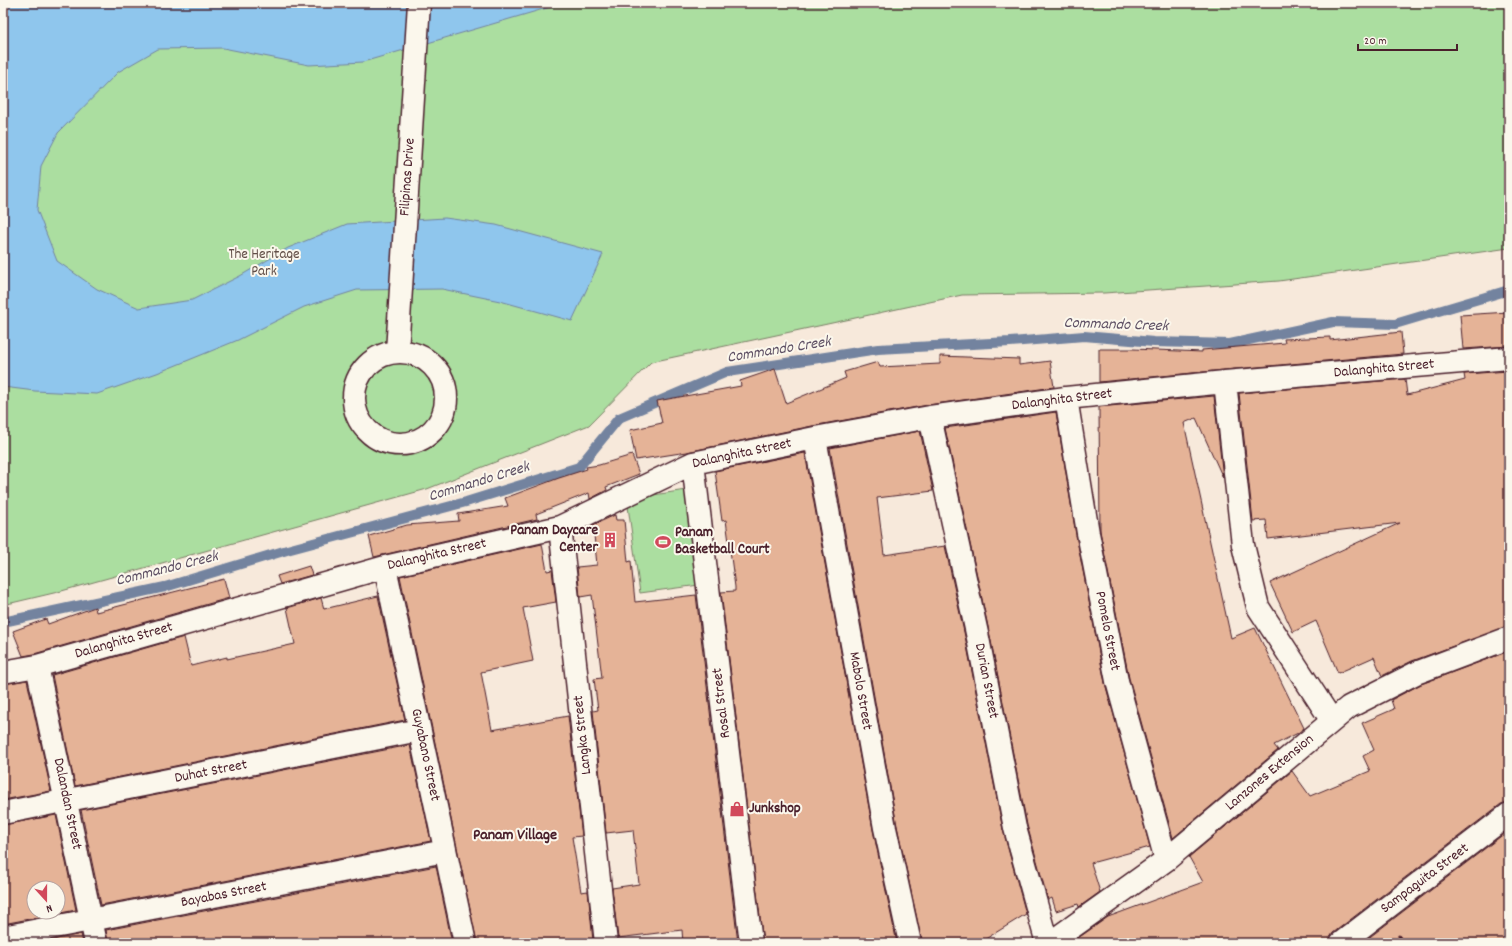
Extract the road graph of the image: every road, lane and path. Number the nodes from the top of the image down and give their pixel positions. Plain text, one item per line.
1 (419, 3) edge
2 (397, 344) junction
3 (1509, 358) edge
4 (1225, 382) junction
5 (1066, 398) junction
6 (930, 418) junction
7 (815, 438) junction
8 (693, 463) junction
9 (560, 526) junction
10 (385, 567) junction
11 (1509, 638) edge
12 (37, 666) junction
13 (3, 672) edge
14 (1332, 721) junction
15 (420, 730) junction
16 (66, 801) junction
17 (3, 813) edge
18 (1509, 814) edge
19 (445, 851) junction
20 (1166, 860) junction
21 (92, 921) junction
22 (3, 937) edge
23 (96, 943) edge
24 (465, 943) edge
25 (606, 943) edge
26 (751, 943) edge
27 (910, 943) edge
28 (1047, 943) edge
29 (1050, 943) edge
30 (1341, 943) edge

1 - 2 street, Filipinas Drive
2 - 2 street
3 - 4 street, Dalanghita Street
4 - 5 street, Dalanghita Street
4 - 14 street
5 - 6 street, Dalanghita Street
5 - 20 street, Pomelo Street
6 - 7 street, Dalanghita Street
6 - 28 street, Durian Street
7 - 8 street, Dalanghita Street
7 - 27 street, Mabolo Street
8 - 9 street, Dalanghita Street
8 - 26 street, Rosal Street
9 - 10 street, Dalanghita Street
9 - 25 street, Langka Street
10 - 12 street, Dalanghita Street
10 - 15 street, Guyabano Street
11 - 14 street, Lanzones Extension
12 - 13 street, Dalanghita Street
12 - 16 street, Dalandan Street
14 - 20 street, Lanzones Extension
15 - 16 street, Duhat Street
15 - 19 street, Guyabano Street
16 - 17 street, Duhat Street
16 - 21 street, Dalandan Street
18 - 30 street, Sampaguita Street
19 - 21 street, Bayabas Street
19 - 24 street, Guyabano Street
20 - 29 street, Lanzones Extension
21 - 22 street, Bayabas Street
21 - 23 street, Dalandan Street

